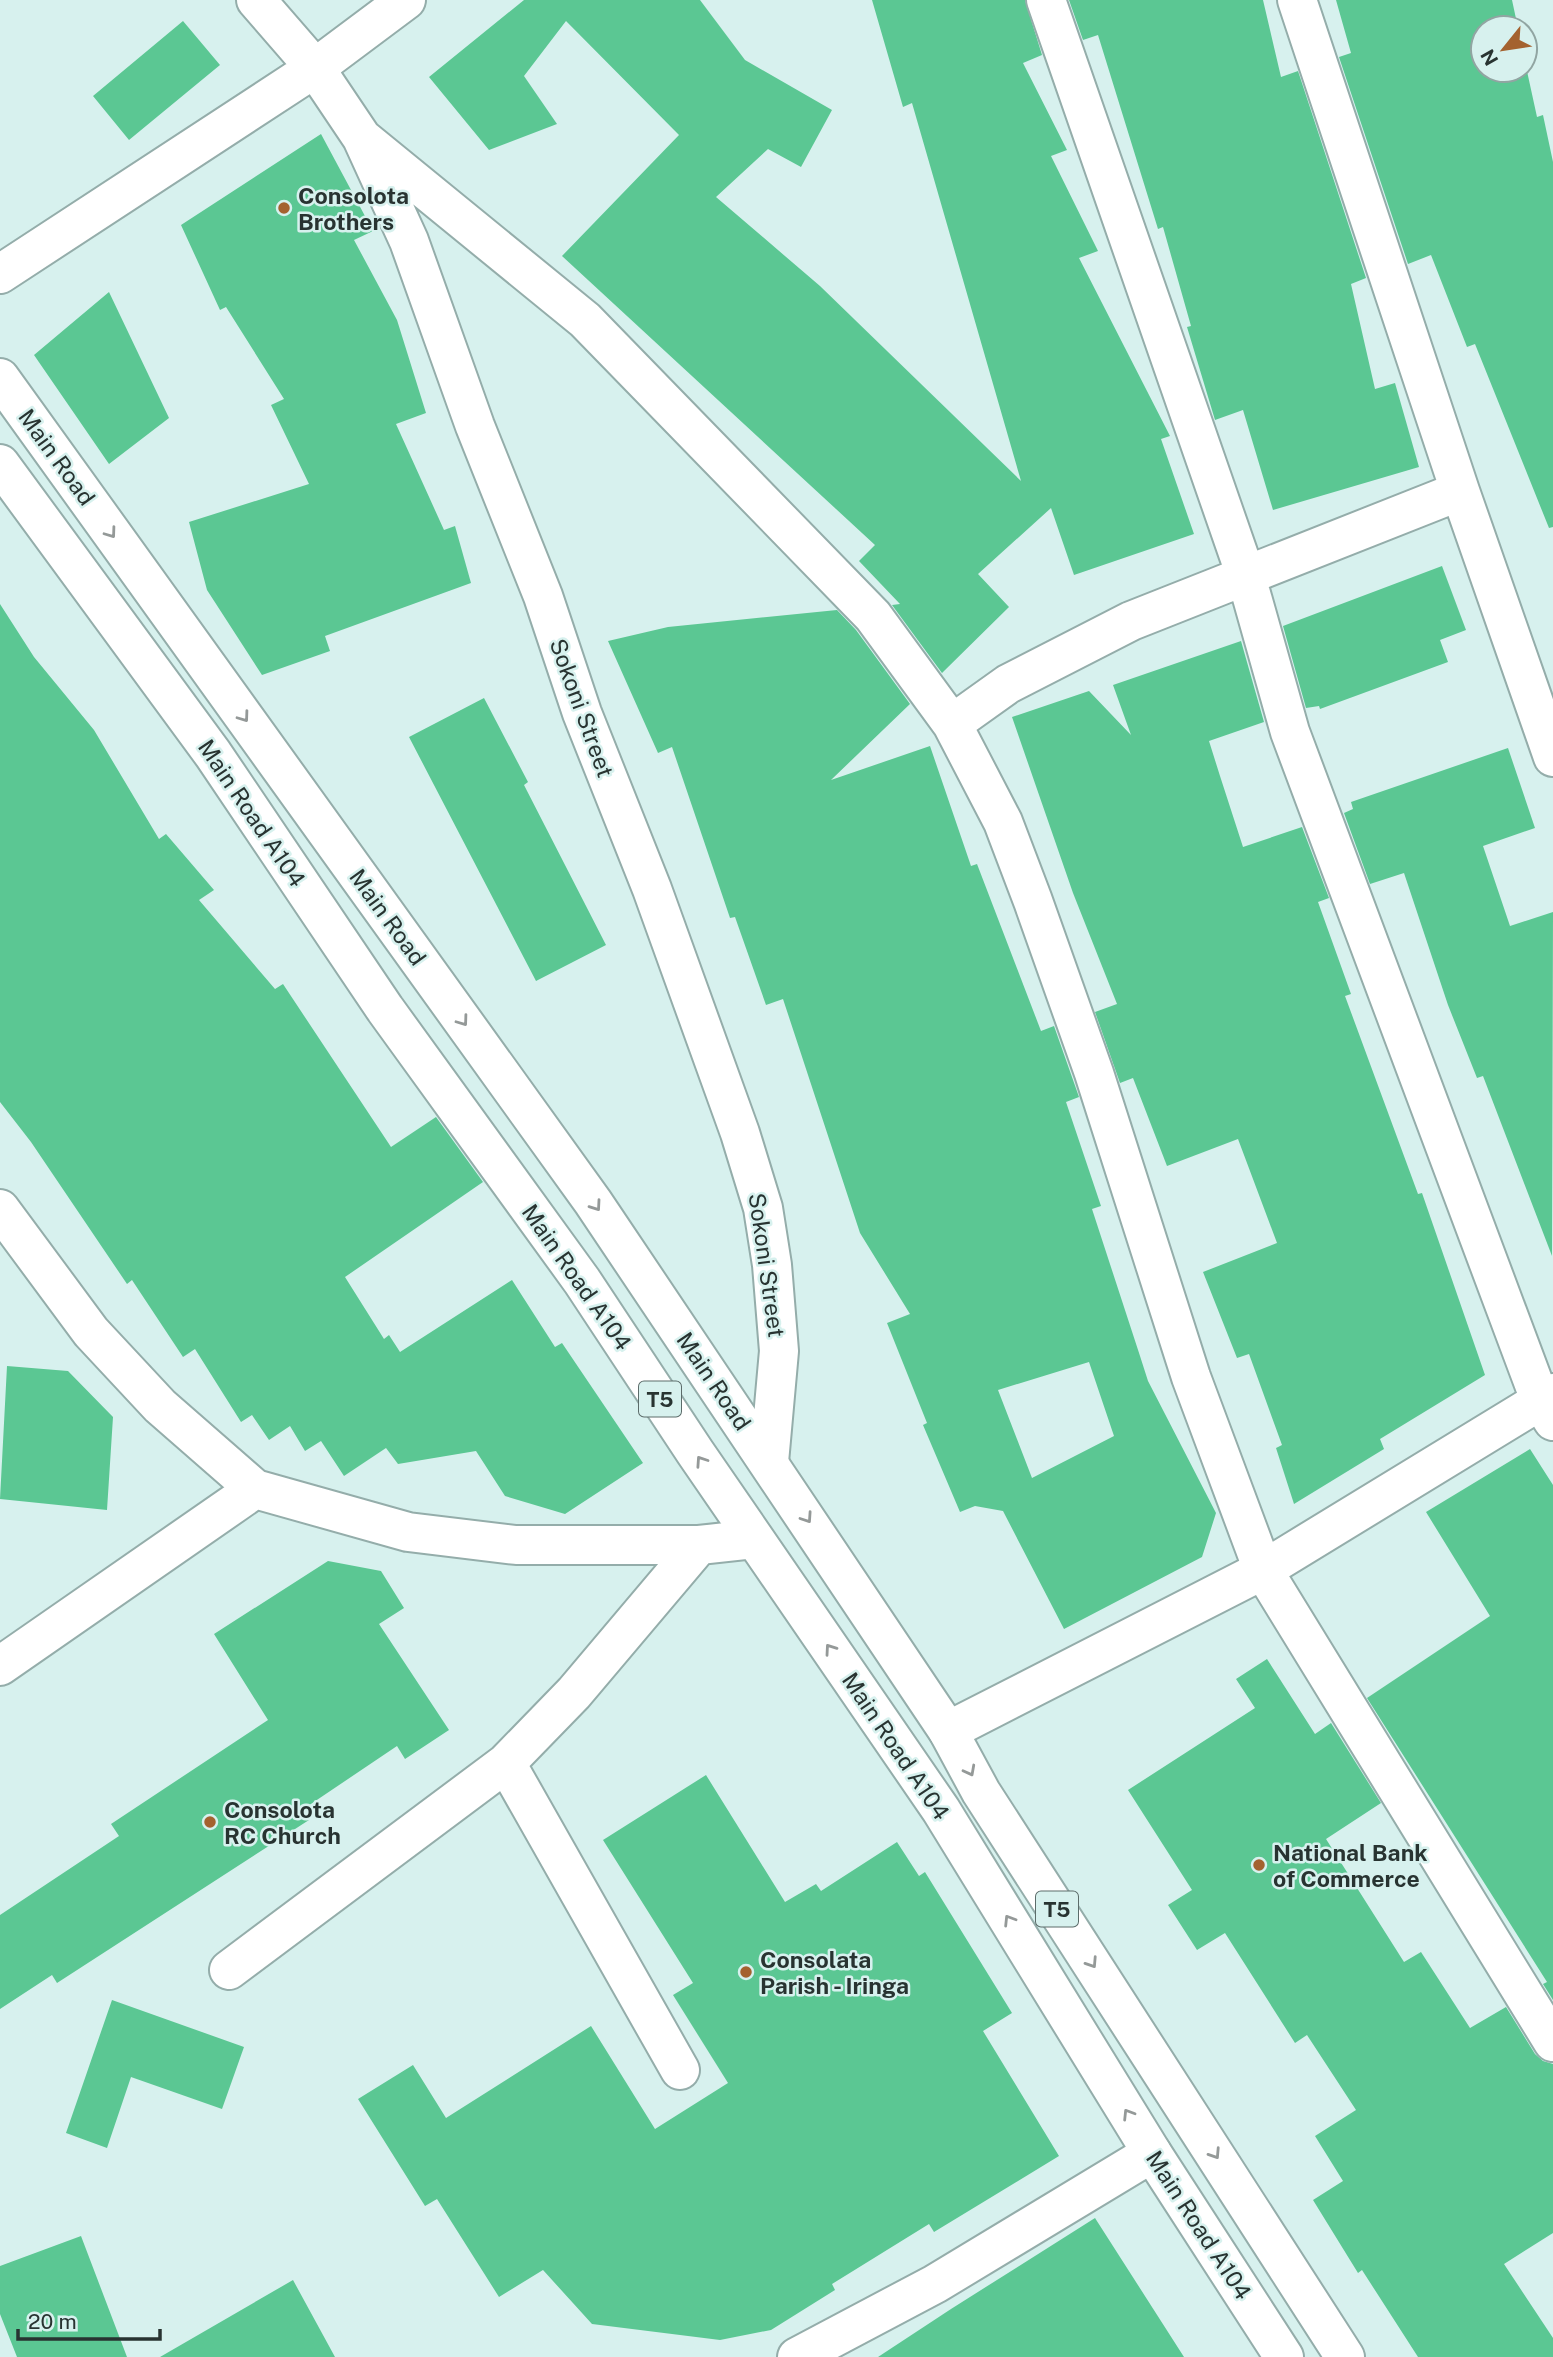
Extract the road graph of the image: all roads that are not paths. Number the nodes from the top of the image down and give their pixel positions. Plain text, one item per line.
1 (256, 0) edge
2 (406, 0) edge
3 (1046, 0) edge
4 (1297, 0) edge
5 (315, 68) junction
6 (362, 138) junction
7 (0, 274) edge
8 (0, 378) edge
9 (0, 464) edge
10 (1460, 491) junction
11 (1246, 576) junction
12 (952, 724) junction
13 (1553, 757) edge
14 (429, 974) junction
15 (385, 1009) junction
16 (0, 1209) edge
17 (1549, 1405) edge
18 (769, 1462) junction
19 (255, 1489) junction
20 (754, 1539) junction
21 (699, 1545) junction
22 (1263, 1570) junction
23 (0, 1666) edge
24 (948, 1731) junction
25 (506, 1763) junction
26 (229, 1970) dead end
27 (1553, 2042) edge
28 (680, 2070) dead end
29 (1152, 2152) junction
30 (797, 2357) edge
31 (1284, 2357) edge
32 (1345, 2357) edge

1 - 5 main road, Sokoni Street
2 - 5 main road
3 - 11 main road
4 - 10 main road
5 - 6 main road, Sokoni Street
5 - 7 main road
6 - 12 main road
6 - 18 main road, Sokoni Street
8 -> 14 main road, Main Road / T5
9 - 15 main road, Main Road A104 / T5
10 - 11 main road
10 - 13 main road
11 - 12 main road
11 - 17 main road
12 - 22 main road
14 - 15 main road
14 -> 18 main road, Main Road / T5
20 -> 15 main road, Main Road A104 / T5
16 - 19 main road
17 - 22 main road
18 -> 24 main road, Main Road A104 / T5
19 - 21 main road
19 - 23 main road
20 - 21 main road
29 -> 20 main road, Main Road A104 / T5
21 - 25 main road
22 - 24 main road
22 - 27 main road
24 -> 32 main road, Main Road A104 / T5
25 - 26 main road
25 - 28 main road
29 - 30 main road
29 - 31 main road, Main Road A104 / T5

